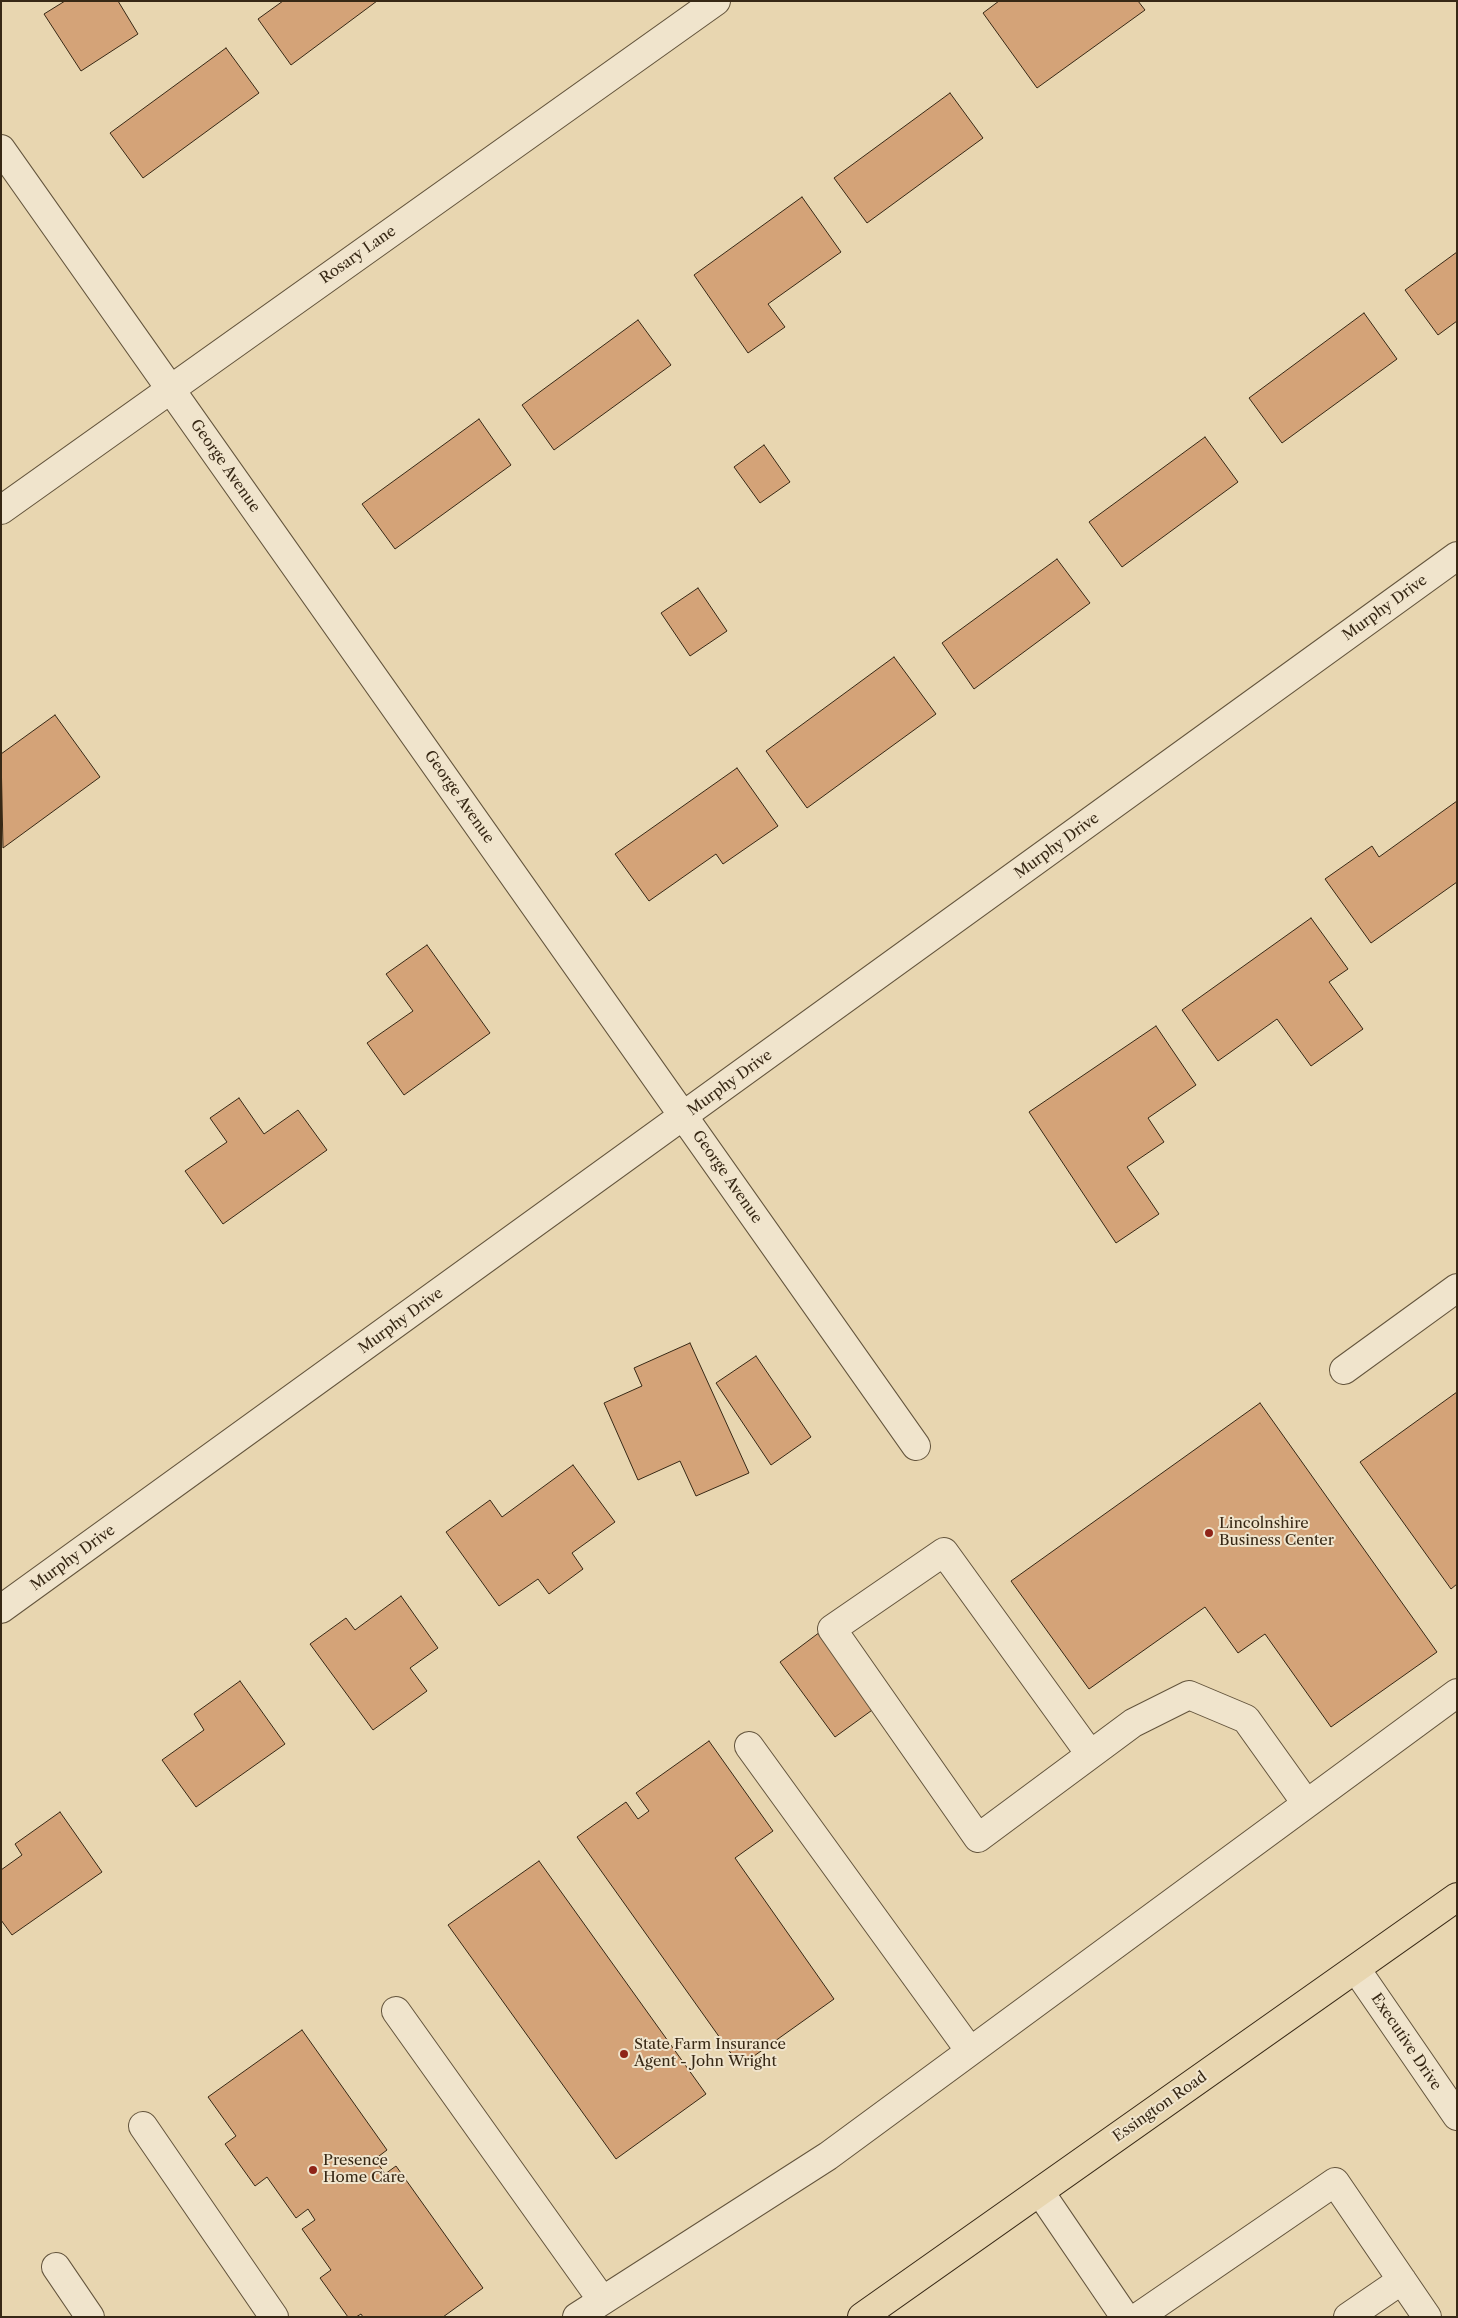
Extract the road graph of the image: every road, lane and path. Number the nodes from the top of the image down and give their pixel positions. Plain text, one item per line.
1 (716, 1) edge
2 (1, 149) edge
3 (170, 388) junction
4 (1, 510) edge
5 (1457, 556) edge
6 (684, 1116) junction
7 (1457, 1288) edge
8 (1344, 1370) dead end
9 (916, 1446) dead end
10 (1, 1609) edge
11 (1457, 1693) edge
12 (750, 1746) dead end
13 (1090, 1754) junction
14 (1306, 1803) junction
15 (1457, 1897) edge
16 (1356, 1969) junction
17 (396, 2011) dead end
18 (970, 2052) junction
19 (1457, 2116) edge
20 (143, 2126) dead end
21 (1040, 2192) junction
22 (56, 2267) dead end
23 (1402, 2280) junction
24 (602, 2300) junction
25 (90, 2317) edge
26 (274, 2317) edge
27 (577, 2317) edge
28 (862, 2317) edge
29 (1125, 2317) edge
30 (1138, 2317) edge
31 (1348, 2317) edge
32 (1427, 2317) edge

1 - 3 street, Rosary Lane
2 - 3 street, George Avenue
3 - 4 street, Rosary Lane
3 - 6 street, George Avenue
5 - 6 street, Murphy Drive
6 - 9 street, George Avenue
6 - 10 street, Murphy Drive
7 - 8 street
11 - 14 street
12 - 18 street
13 - 13 street
13 - 14 street
14 - 18 street
15 - 16 main road, Essington Road
16 - 19 street, Executive Drive
16 - 21 main road, Essington Road
17 - 24 street
18 - 24 street
20 - 26 street
21 - 28 main road, Essington Road
21 - 29 street
22 - 25 street
23 - 30 street
23 - 31 street
23 - 32 street
24 - 27 street

